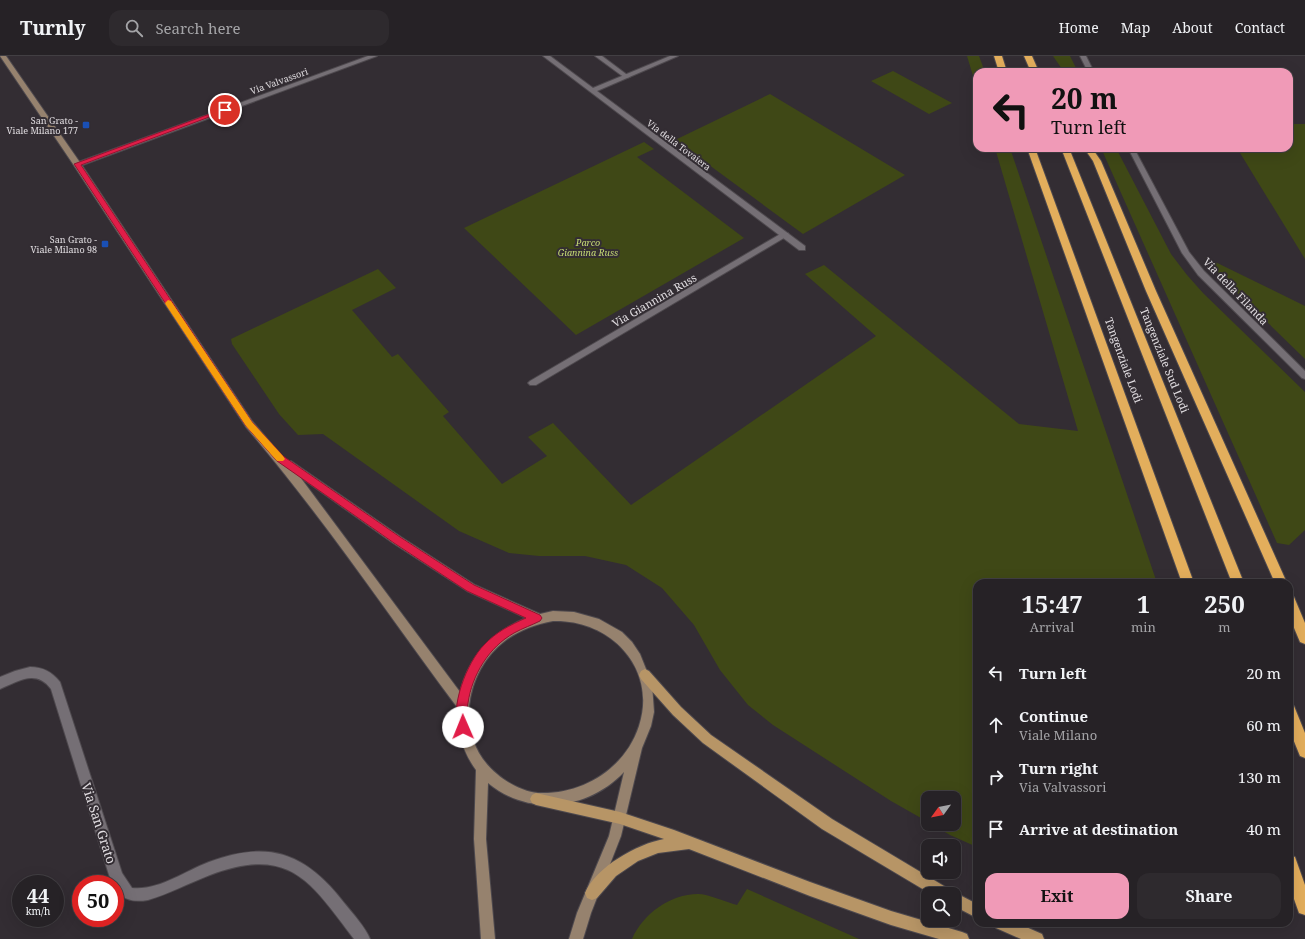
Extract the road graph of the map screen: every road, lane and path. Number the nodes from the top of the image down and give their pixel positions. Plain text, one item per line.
1 (2, 56) edge
2 (374, 56) edge
3 (546, 56) edge
4 (598, 56) edge
5 (675, 56) edge
6 (998, 56) edge
7 (1028, 56) edge
8 (1083, 56) edge
9 (1002, 68) edge
10 (1033, 68) edge
11 (1089, 68) edge
12 (627, 77) junction
13 (593, 91) junction
14 (1032, 152) edge
15 (1067, 152) edge
16 (1091, 152) edge
17 (1133, 152) edge
18 (77, 164) junction
19 (785, 235) junction
20 (802, 248) dead end
21 (1305, 376) edge
22 (534, 383) dead end
23 (280, 458) junction
24 (1187, 579) edge
25 (1236, 579) edge
26 (1279, 579) edge
27 (1293, 611) edge
28 (537, 618) junction
29 (1305, 638) edge
30 (645, 675) junction
31 (0, 683) edge
32 (462, 704) junction
33 (1293, 721) edge
34 (636, 747) junction
35 (1305, 751) edge
36 (482, 770) junction
37 (536, 799) junction
38 (620, 818) junction
39 (694, 843) junction
40 (1293, 874) edge
41 (932, 887) edge
42 (592, 892) junction
43 (961, 903) edge
44 (1305, 907) edge
45 (973, 909) edge
46 (1010, 927) edge
47 (363, 939) edge
48 (488, 939) edge
49 (576, 939) edge
50 (962, 939) edge
51 (1037, 939) edge

1 - 18 street
2 - 18 street, Via Valvassori
3 - 13 street, Via della Tovaiera
4 - 12 street
5 - 12 street
6 - 9 highway
7 - 10 highway
8 - 11 street
12 - 13 street
13 - 19 street, Via della Tovaiera
14 - 24 highway, Tangenziale Lodi
15 - 25 highway, Tangenziale Sud Lodi
16 - 26 highway
17 - 21 street, Via della Filanda
18 - 23 street
19 - 20 street, Via della Tovaiera
19 - 22 street, Via Giannina Russ
23 - 28 street
23 - 32 street
27 - 29 highway
28 - 30 street
28 - 32 street
30 - 34 street
30 - 41 main road
31 - 47 street, Via San Grato
32 - 36 street
33 - 35 highway
34 - 37 street
34 - 38 street
36 - 37 street
36 - 48 street
37 - 38 main road
38 - 39 main road
38 - 42 street
39 - 42 main road
39 - 50 main road
40 - 44 highway
42 - 49 street
43 - 45 main road
46 - 51 main road

